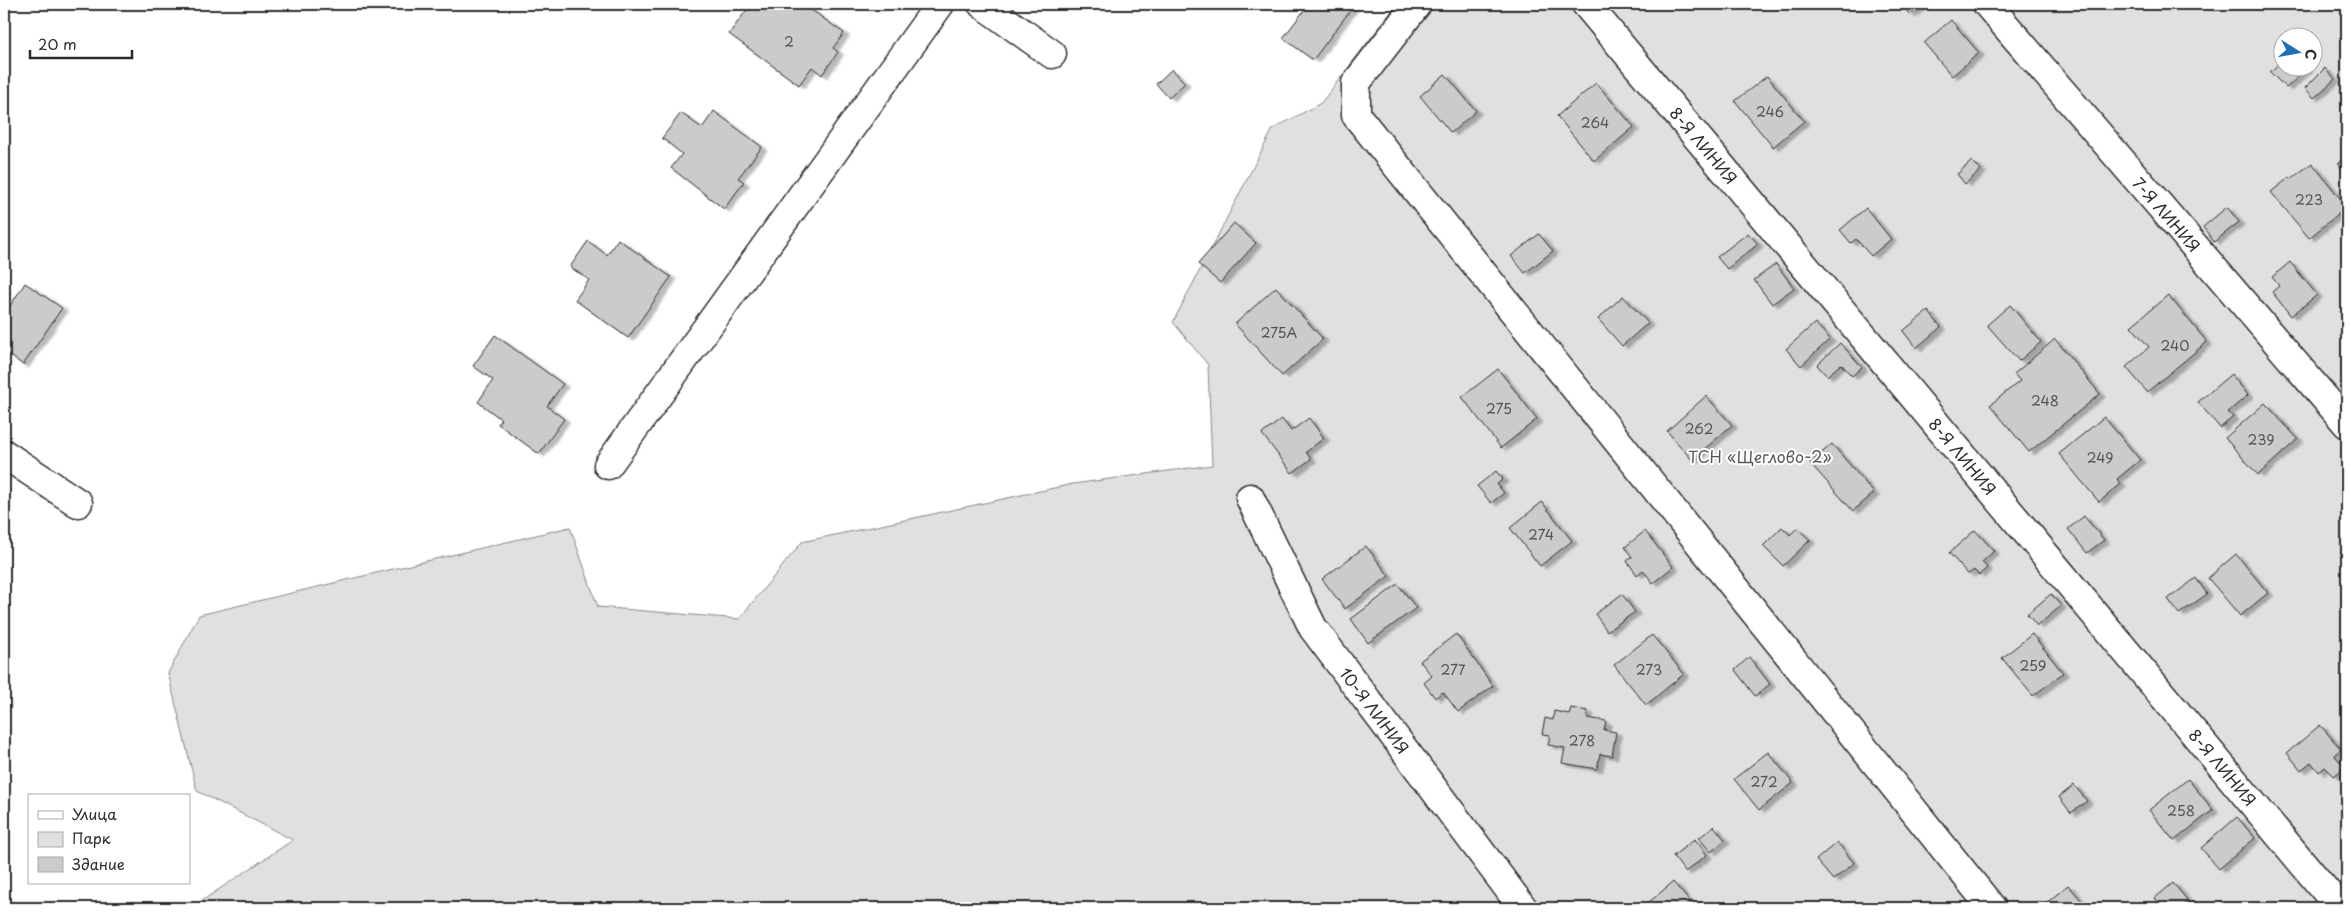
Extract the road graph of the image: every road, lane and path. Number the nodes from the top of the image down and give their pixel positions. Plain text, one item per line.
1 (940, 4) edge
2 (982, 4) edge
3 (1417, 4) edge
4 (1586, 4) edge
5 (1987, 4) edge
6 (1052, 54) dead end
7 (2347, 424) edge
8 (4, 454) edge
9 (608, 465) dead end
10 (1250, 498) dead end
11 (78, 503) dead end
12 (1523, 908) edge
13 (1992, 908) edge
14 (2340, 908) edge

1 - 9 street
2 - 6 street
3 - 13 street
4 - 14 street, 8-Я ЛИНИЯ
5 - 7 street, 7-Я ЛИНИЯ
8 - 11 street
10 - 12 street, 10-Я ЛИНИЯ

